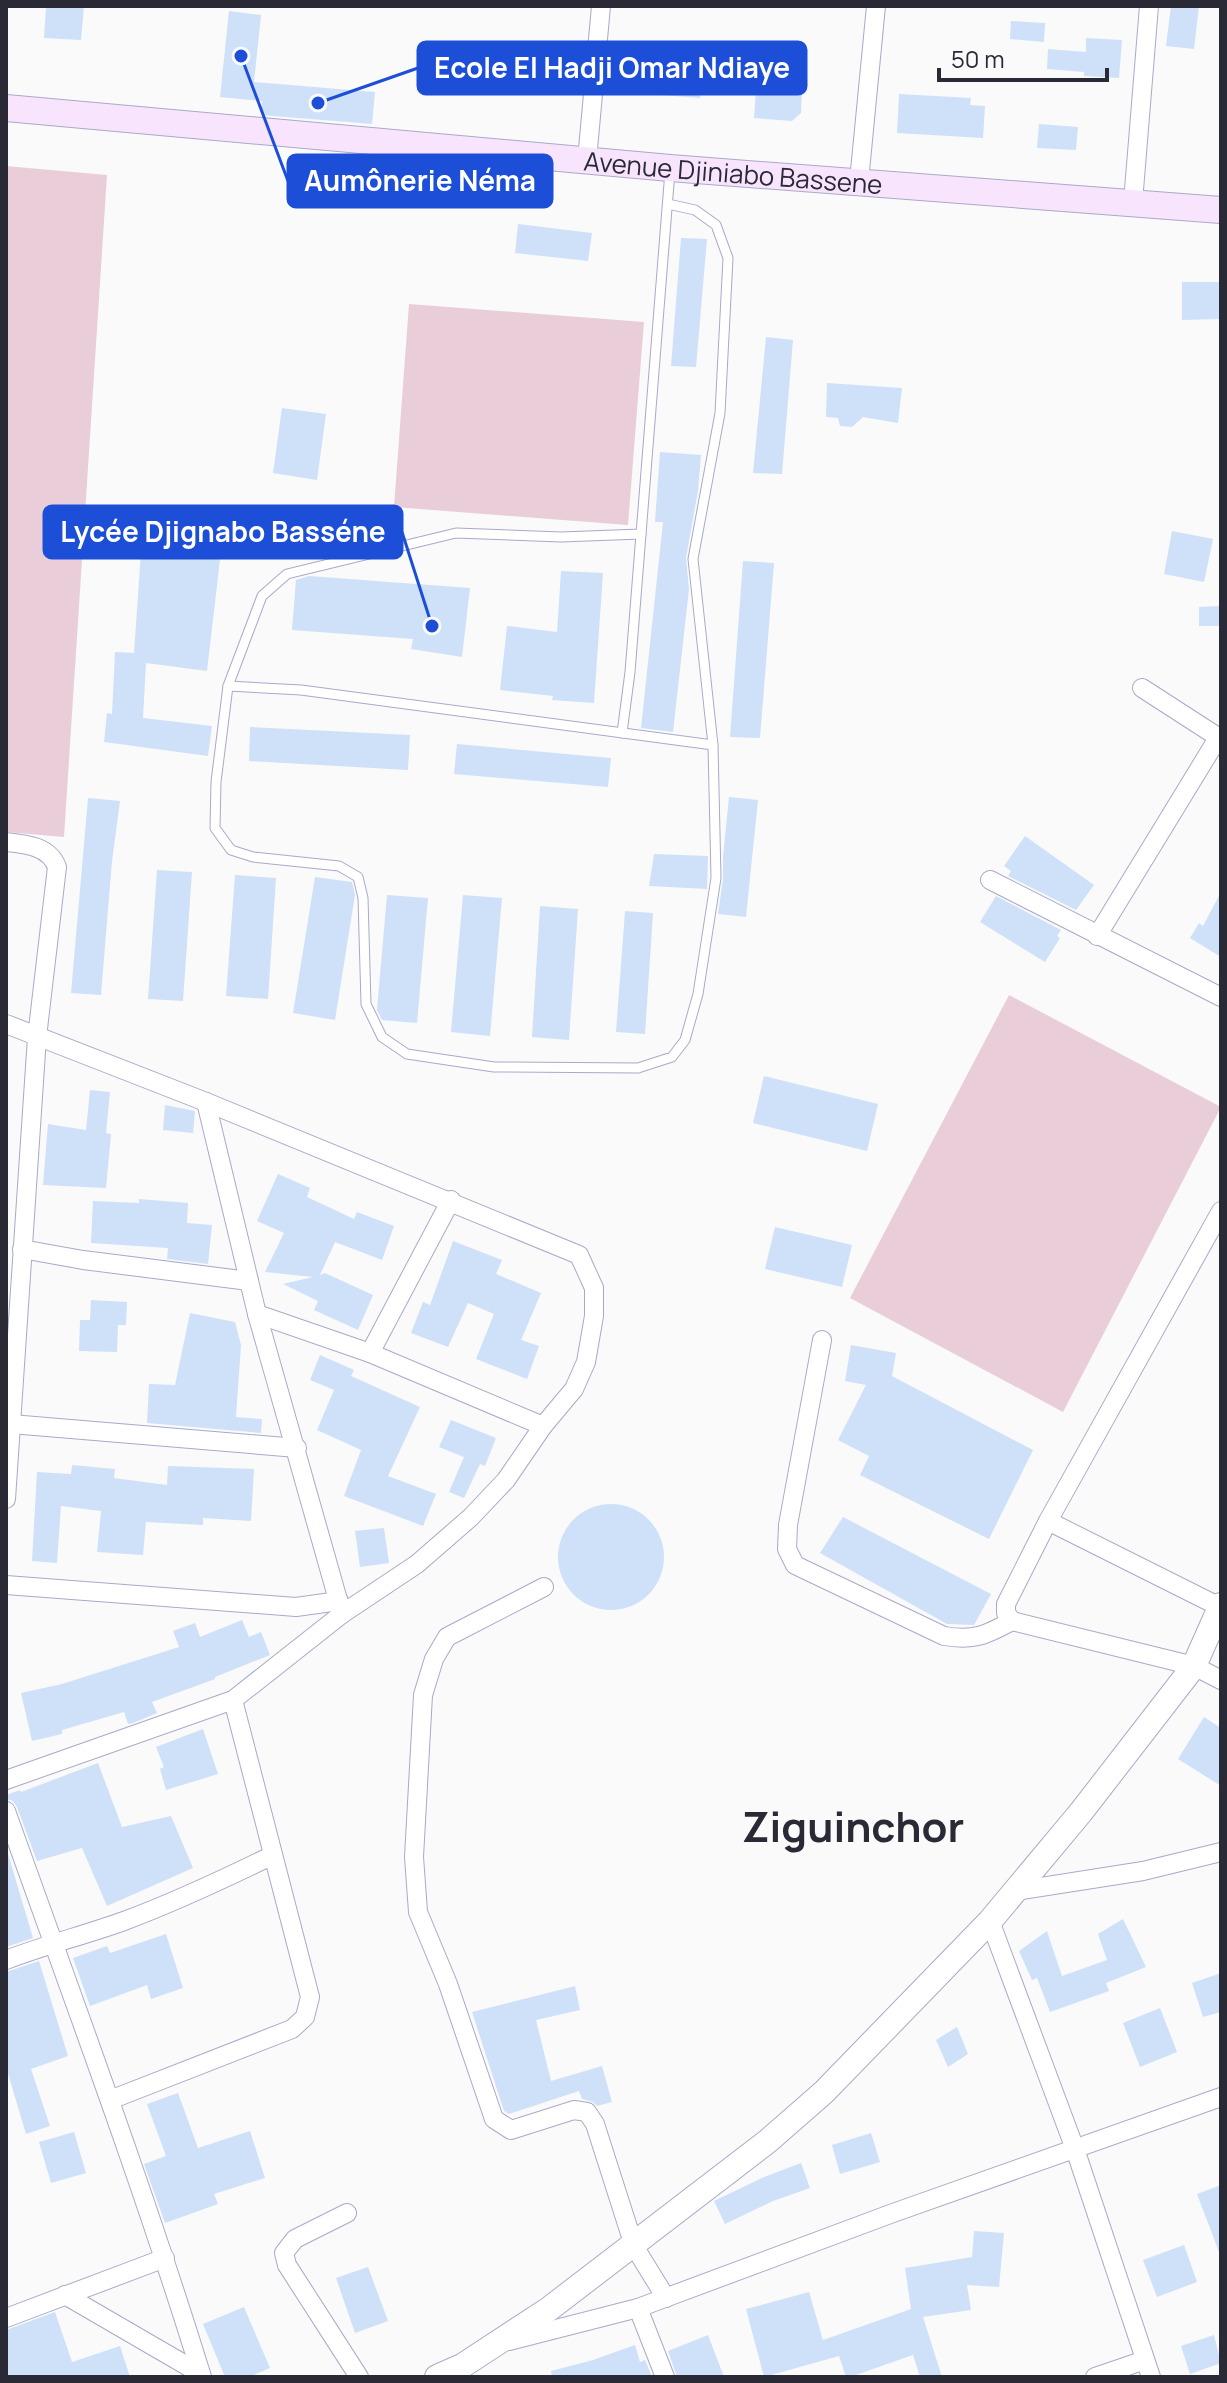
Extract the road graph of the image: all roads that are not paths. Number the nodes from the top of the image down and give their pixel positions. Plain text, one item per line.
1 (601, 6) edge
2 (876, 6) edge
3 (1149, 6) edge
4 (6, 108) edge
5 (587, 160) junction
6 (670, 168) junction
7 (859, 181) junction
8 (1133, 202) junction
9 (668, 204) junction
10 (1221, 210) edge
11 (641, 534) junction
12 (228, 686) junction
13 (1142, 688) dead end
14 (622, 733) junction
15 (1220, 738) edge
16 (713, 745) junction
17 (6, 842) edge
18 (990, 880) dead end
19 (1097, 936) junction
20 (1221, 997) edge
21 (6, 1024) edge
22 (37, 1037) junction
23 (206, 1102) junction
24 (15, 1196) edge
25 (451, 1200) junction
26 (1221, 1211) edge
27 (22, 1249) junction
28 (249, 1281) junction
29 (257, 1314) junction
30 (822, 1340) dead end
31 (370, 1353) junction
32 (11, 1424) junction
33 (543, 1426) junction
34 (297, 1448) junction
35 (6, 1499) edge
36 (1048, 1521) junction
37 (6, 1585) edge
38 (544, 1587) dead end
39 (1220, 1606) edge
40 (340, 1608) junction
41 (1012, 1621) junction
42 (1194, 1666) junction
43 (1221, 1680) edge
44 (233, 1700) junction
45 (6, 1780) edge
46 (6, 1811) edge
47 (1221, 1852) edge
48 (273, 1855) junction
49 (1015, 1891) junction
50 (990, 1921) junction
51 (53, 1942) junction
52 (6, 1960) edge
53 (1221, 2097) edge
54 (110, 2100) junction
55 (1075, 2149) junction
56 (347, 2213) dead end
57 (634, 2246) junction
58 (165, 2258) junction
59 (65, 2295) junction
60 (666, 2298) junction
61 (638, 2308) junction
62 (7, 2314) edge
63 (497, 2345) junction
64 (1148, 2368) edge
65 (463, 2372) edge
66 (201, 2376) edge
67 (359, 2377) edge
68 (437, 2377) edge
69 (665, 2377) edge
70 (1095, 2377) edge

1 - 5 street
2 - 7 street
3 - 8 street
4 - 5 main road, Avenue Djiniabo Bassene
5 - 6 main road, Avenue Djiniabo Bassene
6 - 7 main road, Avenue Djiniabo Bassene
6 - 9 lane
7 - 8 main road, Avenue Djiniabo Bassene
8 - 10 main road, Avenue Djiniabo Bassene
9 - 11 lane
9 - 16 lane
11 - 12 lane
11 - 14 lane
12 - 14 lane
12 - 16 lane
13 - 15 street
14 - 16 lane
15 - 19 street
17 - 22 street
18 - 19 street
19 - 20 street
21 - 22 street
22 - 23 street
22 - 24 street
23 - 25 street
23 - 28 street
24 - 27 street
25 - 31 street
25 - 33 street
26 - 36 street
27 - 28 street
27 - 32 street
28 - 29 street
29 - 31 street
29 - 34 street
30 - 41 street
31 - 33 street
32 - 34 street
32 - 35 street
33 - 40 street
34 - 40 street
36 - 39 street
36 - 41 street
37 - 40 street
38 - 57 street
39 - 42 street
40 - 44 street
41 - 42 street
42 - 43 street
42 - 49 street
44 - 45 street
44 - 48 street
46 - 51 street
47 - 49 street
48 - 51 street
48 - 54 street
49 - 50 street
50 - 55 street
50 - 57 street
51 - 52 street
51 - 54 street
53 - 55 street
54 - 58 street
55 - 60 street
55 - 64 street
56 - 67 street
57 - 60 street
57 - 63 street
58 - 59 street
58 - 66 street
59 - 62 street
59 - 66 street
60 - 61 street
61 - 63 street
61 - 69 street
63 - 65 street
64 - 70 street
65 - 68 street

